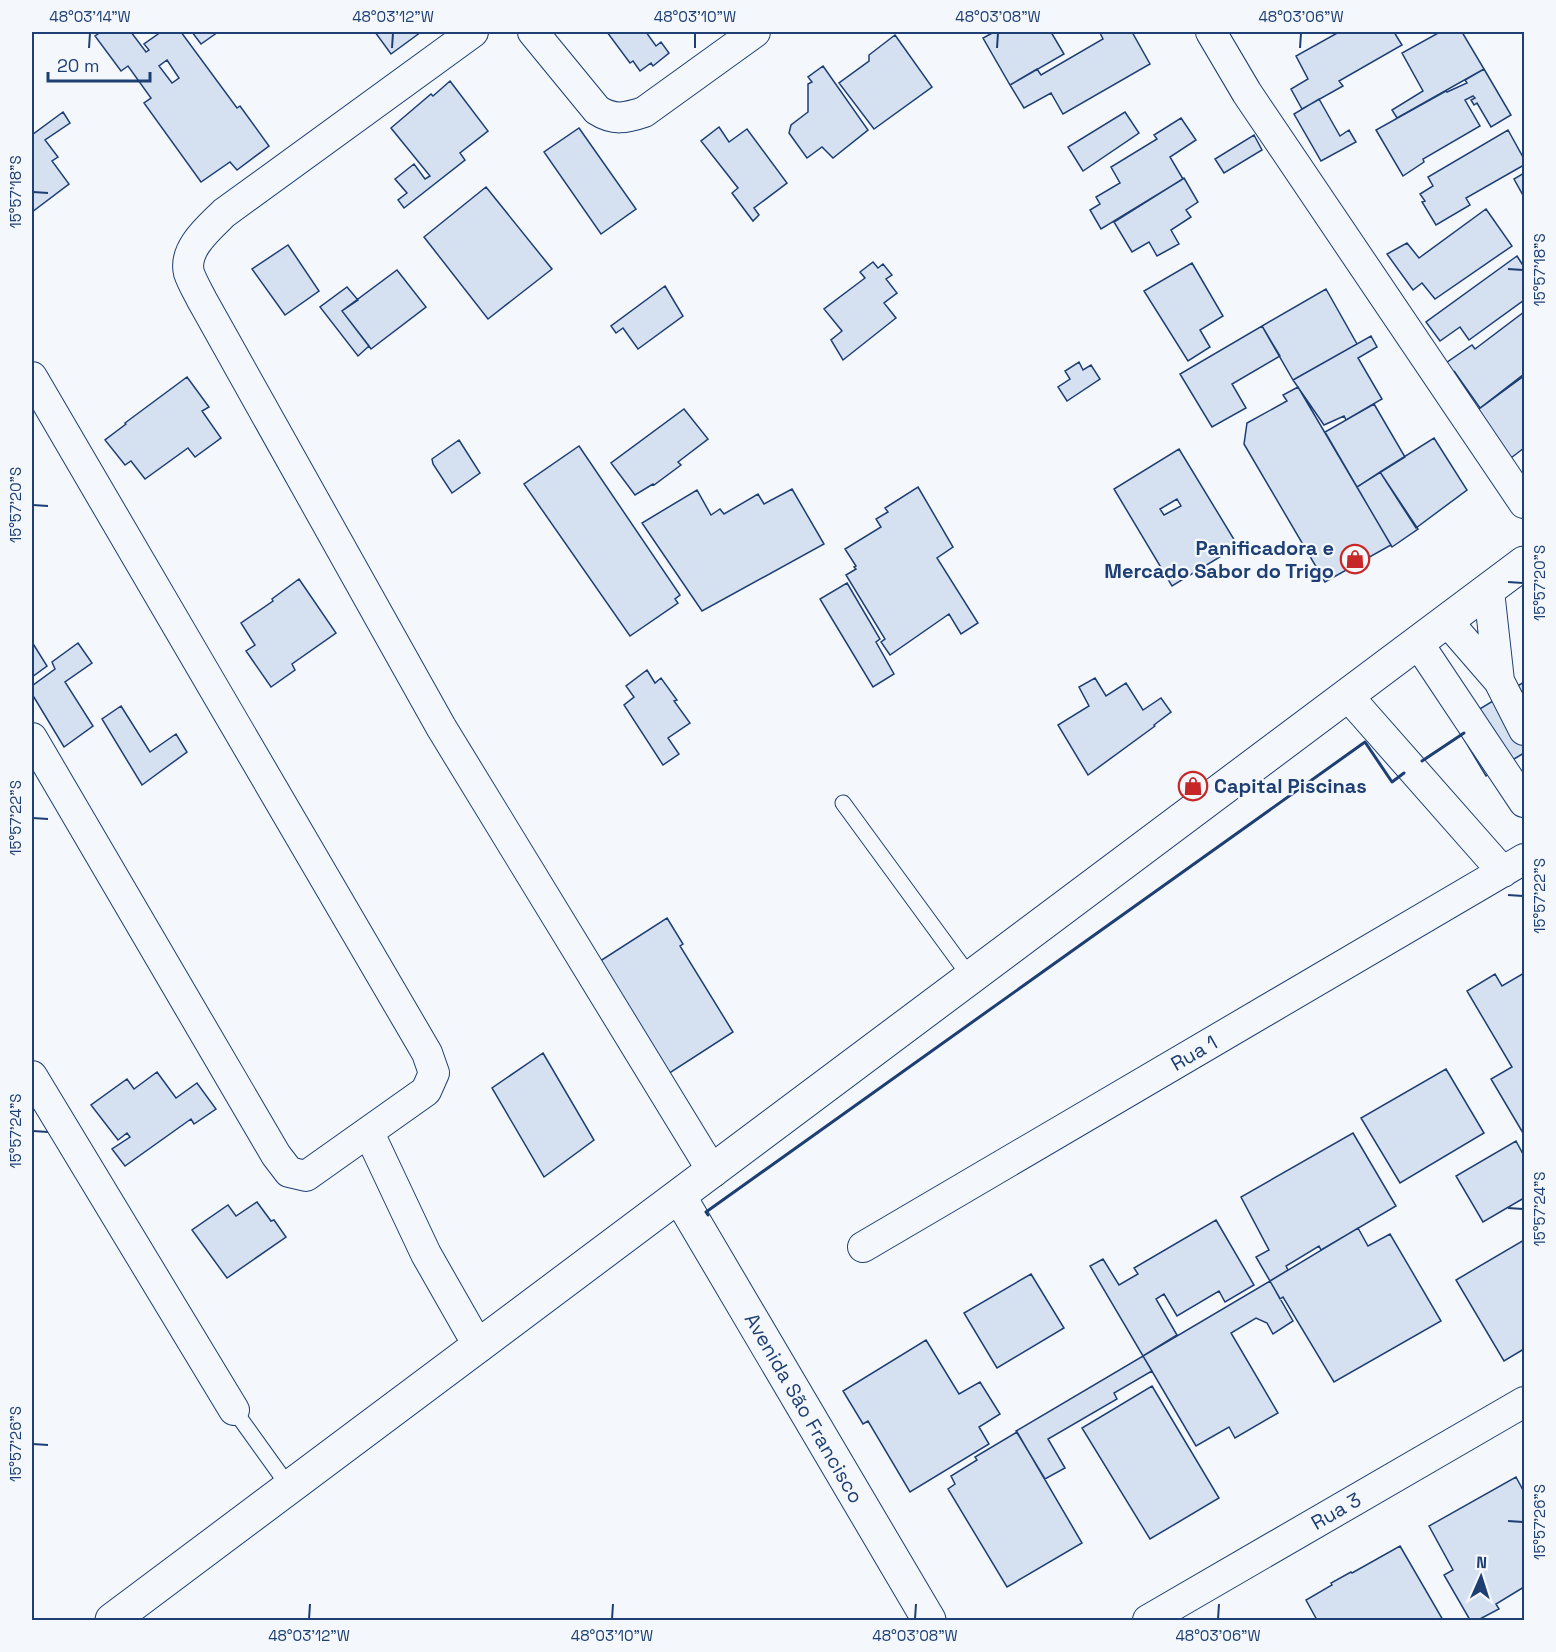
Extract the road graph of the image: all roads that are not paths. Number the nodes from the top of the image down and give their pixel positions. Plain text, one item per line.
1 (472, 32) edge
2 (533, 32) edge
3 (755, 32) edge
4 (1210, 32) edge
5 (32, 377) edge
6 (1524, 503) edge
7 (1524, 563) edge
8 (1489, 591) junction
9 (1447, 621) junction
10 (1418, 643) junction
11 (1499, 681) junction
12 (1347, 695) junction
13 (1524, 730) edge
14 (32, 738) edge
15 (1524, 802) edge
16 (843, 803) dead end
17 (1514, 866) edge
18 (971, 978) junction
19 (32, 1076) edge
20 (369, 1133) junction
21 (713, 1172) junction
22 (679, 1196) junction
23 (863, 1247) dead end
24 (479, 1347) junction
25 (1524, 1402) edge
26 (234, 1410) joint
27 (290, 1488) junction
28 (112, 1620) edge
29 (929, 1620) edge
30 (1148, 1620) edge

1 - 21 street
2 - 3 street
4 - 6 street
5 - 20 street
7 - 8 main road
8 - 9 main road
8 - 11 street
9 - 10 main road
9 - 11 street
10 - 12 main road
10 - 15 street
11 - 13 street
12 - 17 street
12 - 18 main road
14 - 20 street
16 - 18 lane
17 - 23 street, Rua 1
18 - 21 main road
19 - 26 street
20 - 24 street
21 - 22 main road
22 - 24 main road
22 - 29 main road, Avenida São Francisco
24 - 27 main road
25 - 30 street, Rua 3
26 - 27 lane
27 - 28 main road

